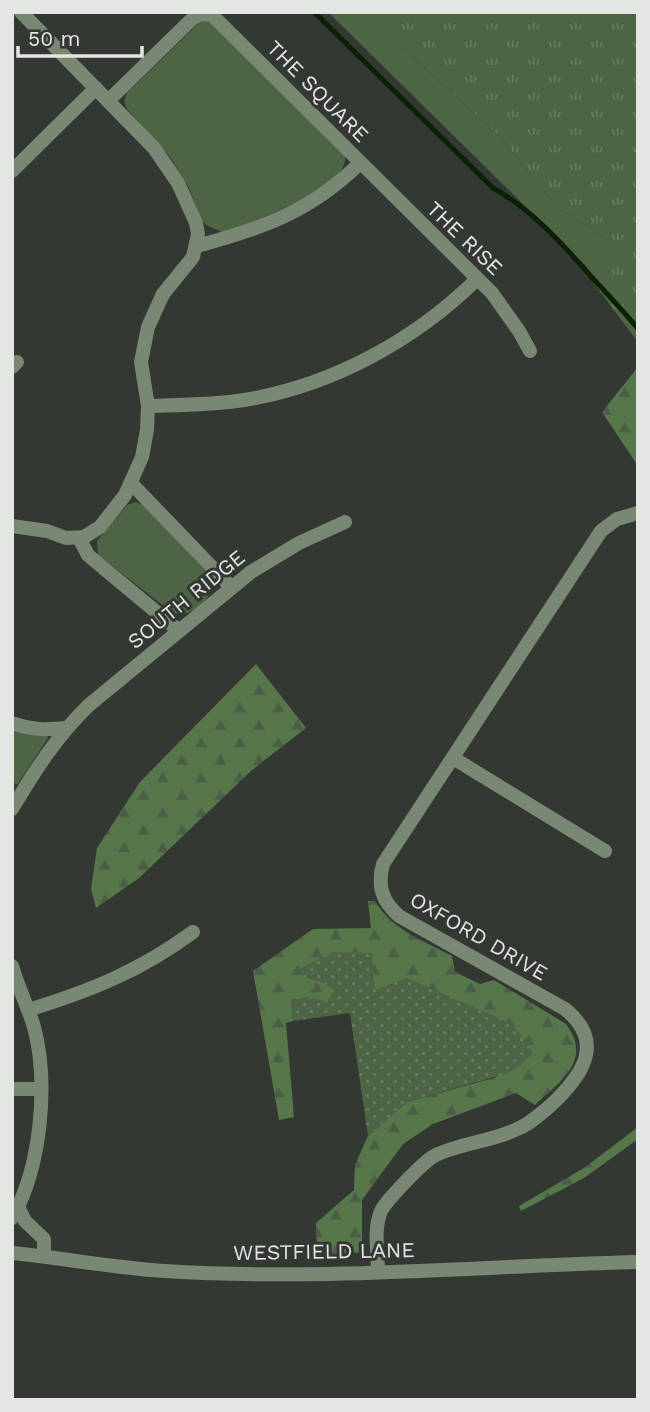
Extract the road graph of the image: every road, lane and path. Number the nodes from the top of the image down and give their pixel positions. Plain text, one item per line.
1 (21, 12) edge
2 (96, 88) junction
3 (109, 100) junction
4 (360, 163) junction
5 (12, 171) edge
6 (197, 246) junction
7 (477, 279) junction
8 (530, 351) dead end
9 (148, 406) junction
10 (131, 484) junction
11 (638, 513) edge
12 (345, 522) dead end
13 (12, 526) edge
14 (79, 538) junction
15 (231, 587) junction
16 (178, 630) junction
17 (12, 723) edge
18 (66, 728) junction
19 (453, 758) junction
20 (12, 809) edge
21 (605, 851) dead end
22 (193, 932) dead end
23 (12, 966) edge
24 (28, 1010) junction
25 (12, 1088) edge
26 (40, 1089) junction
27 (15, 1213) edge
28 (12, 1253) edge
29 (44, 1256) junction
30 (638, 1262) edge
31 (378, 1272) junction

1 - 2 street
2 - 3 street
2 - 5 street
3 - 4 street, THE SQUARE
3 - 6 street
4 - 6 street, THE SQUARE
4 - 7 street, THE RISE
6 - 9 street
7 - 8 street, THE RISE
7 - 9 street
9 - 10 street
10 - 14 street
10 - 15 street
11 - 19 street, OXFORD DRIVE
12 - 15 street, SOUTH RIDGE
13 - 14 street
14 - 16 street
15 - 16 street, SOUTH RIDGE
16 - 18 street, SOUTH RIDGE
17 - 18 street
18 - 20 street, SOUTH RIDGE
19 - 21 street
19 - 31 street, OXFORD DRIVE
22 - 24 street
23 - 24 street
24 - 26 street
25 - 26 street
26 - 27 street
27 - 29 street
28 - 29 street, WESTFIELD LANE
29 - 31 street, WESTFIELD LANE
30 - 31 street, WESTFIELD LANE

